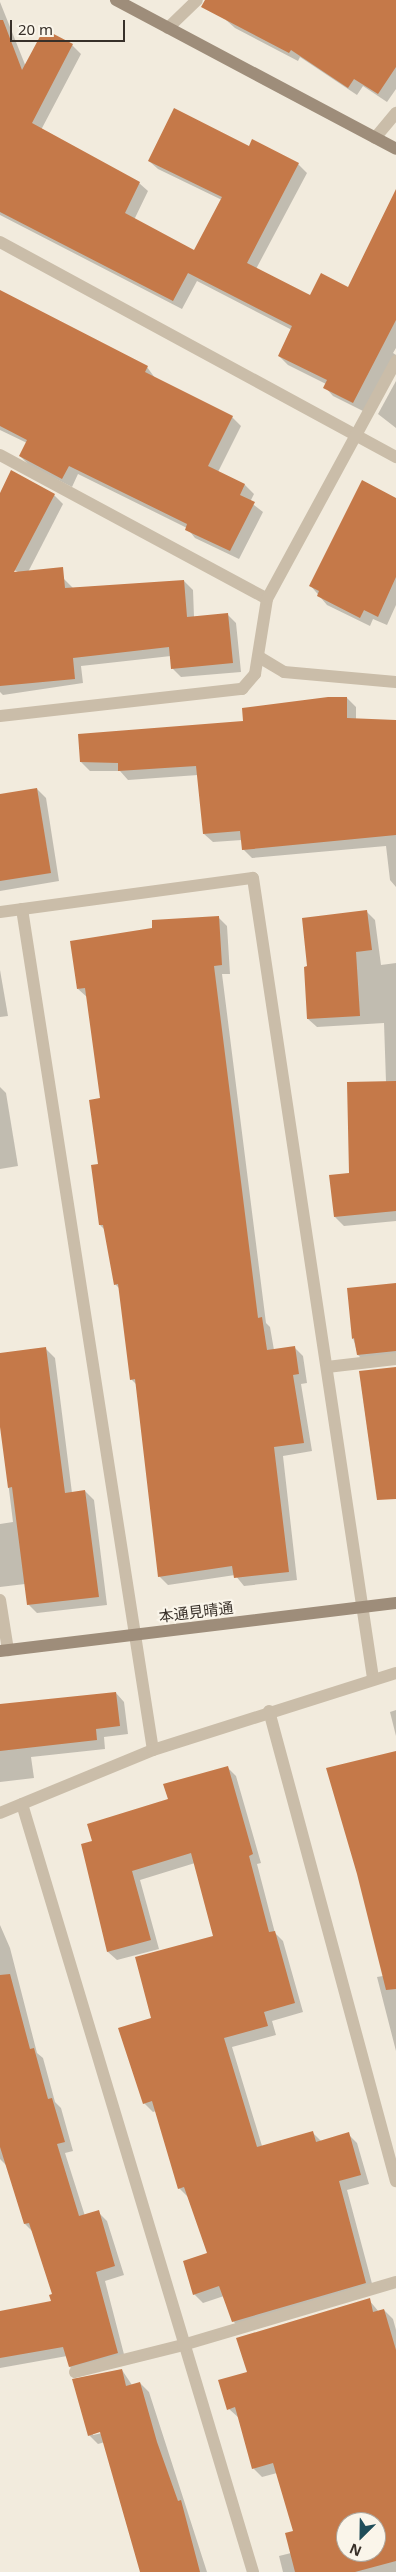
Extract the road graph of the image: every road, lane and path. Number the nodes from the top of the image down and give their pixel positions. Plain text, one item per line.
1 (116, 0) edge
2 (197, 0) edge
3 (168, 28) junction
4 (396, 113) edge
5 (375, 138) junction
6 (396, 149) edge
7 (0, 242) edge
8 (396, 361) edge
9 (356, 436) junction
10 (0, 455) edge
11 (396, 457) edge
12 (267, 599) junction
13 (259, 657) junction
14 (396, 682) edge
15 (0, 716) edge
16 (22, 909) junction
17 (0, 912) edge
18 (396, 1359) edge
19 (327, 1367) junction
20 (0, 1600) edge
21 (396, 1604) edge
22 (363, 1608) junction
23 (134, 1637) junction
24 (4, 1651) edge
25 (396, 1673) edge
26 (373, 1678) junction
27 (269, 1711) junction
28 (153, 1750) junction
29 (22, 1804) junction
30 (0, 1813) edge
31 (396, 2181) edge
32 (396, 2282) edge
33 (183, 2344) junction
34 (75, 2372) dead end
35 (253, 2572) edge

1 - 3 street
2 - 3 street
3 - 5 street
4 - 5 street
5 - 6 street
7 - 9 street
8 - 9 street
9 - 11 street
9 - 12 street
10 - 12 street
12 - 13 street
13 - 14 street
13 - 15 street
16 - 17 street
16 - 19 street
16 - 23 street
18 - 19 street
19 - 22 street
20 - 24 street
21 - 22 street, 本通見晴通
22 - 23 street, 本通見晴通
22 - 26 street
23 - 24 street, 本通見晴通
23 - 28 street
25 - 26 street
26 - 27 street
27 - 28 street
27 - 31 street
28 - 29 street
29 - 30 street
29 - 33 street
32 - 33 street
33 - 34 street
33 - 35 street

